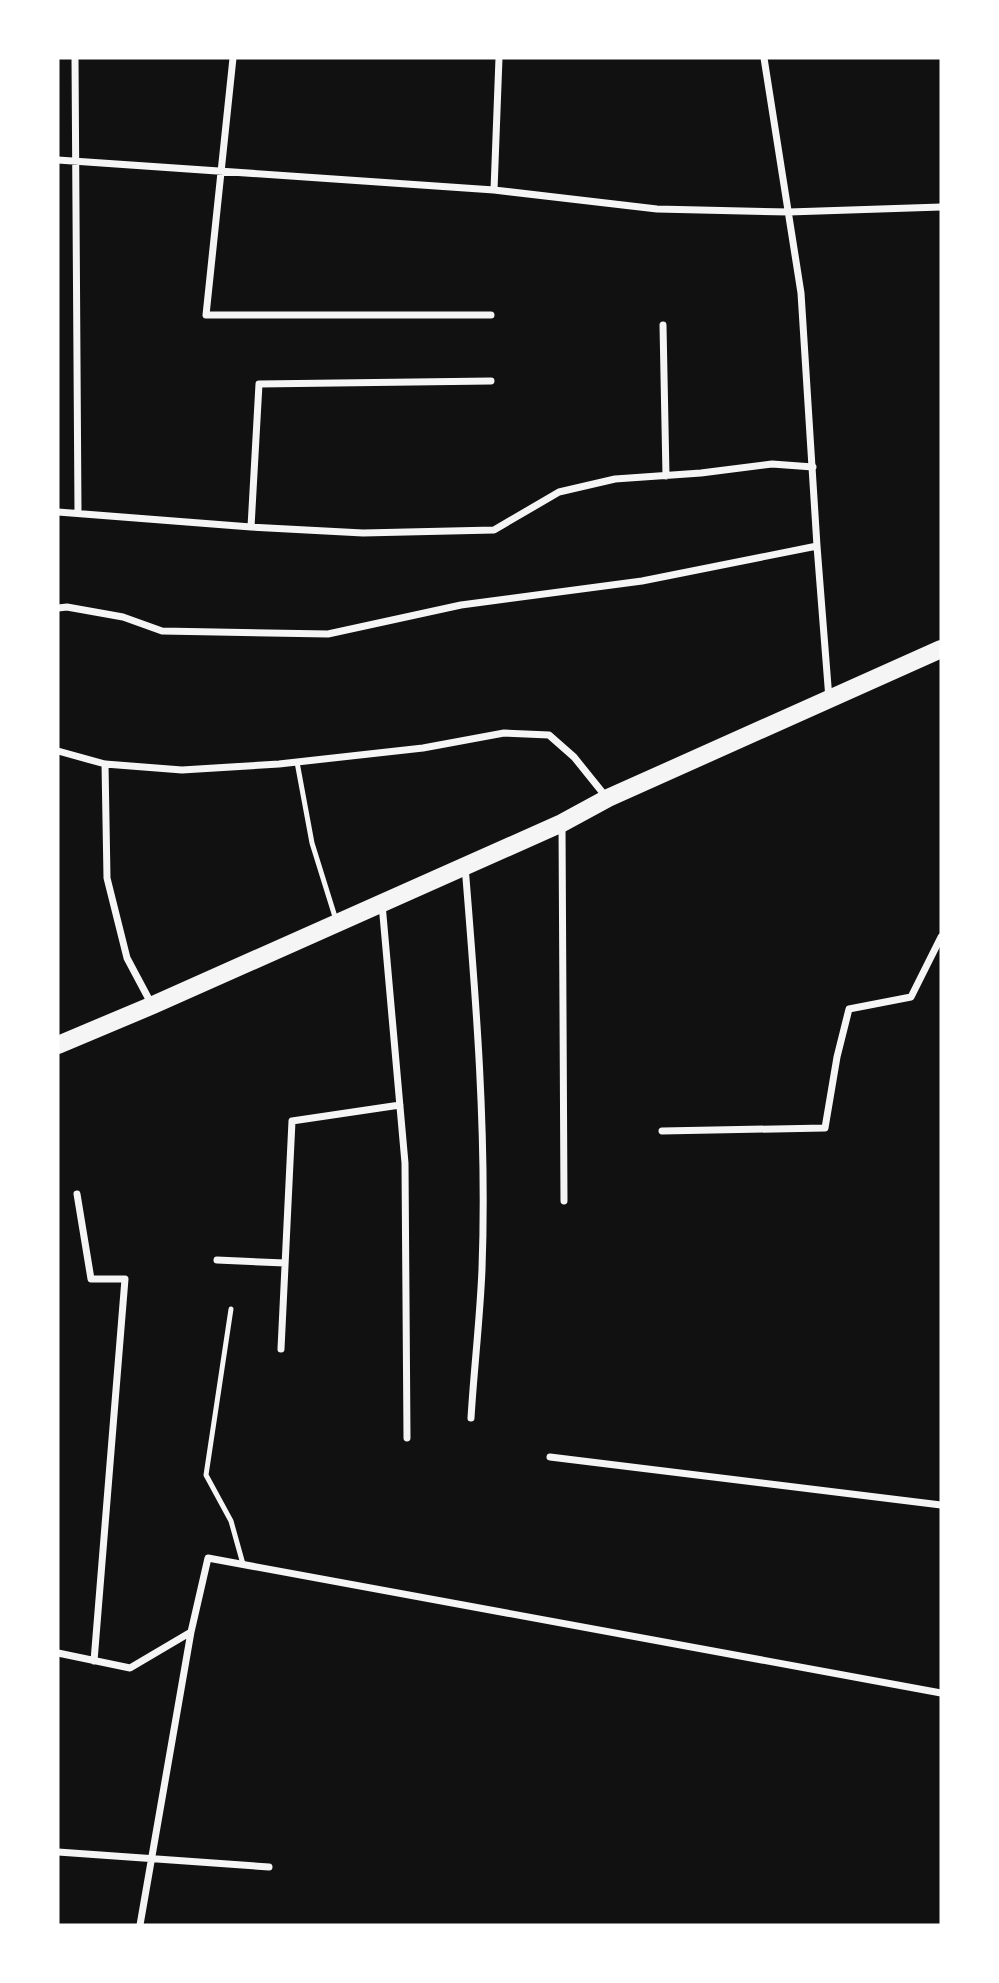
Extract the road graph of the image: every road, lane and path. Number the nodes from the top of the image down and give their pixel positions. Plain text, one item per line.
1 (75, 58) edge
2 (233, 58) edge
3 (499, 58) edge
4 (764, 58) edge
5 (58, 160) edge
6 (75, 160) junction
7 (221, 171) junction
8 (494, 190) junction
9 (941, 207) edge
10 (789, 212) junction
11 (491, 316) dead end
12 (663, 324) dead end
13 (491, 381) dead end
14 (813, 467) junction
15 (666, 476) junction
16 (58, 512) edge
17 (78, 513) junction
18 (251, 527) junction
19 (817, 546) junction
20 (58, 608) edge
21 (941, 649) edge
22 (829, 700) junction
23 (58, 751) edge
24 (297, 762) junction
25 (105, 764) junction
26 (608, 798) junction
27 (562, 823) junction
28 (465, 866) junction
29 (382, 903) junction
30 (337, 923) junction
31 (941, 937) edge
32 (153, 1005) junction
33 (58, 1045) edge
34 (400, 1105) junction
35 (662, 1131) dead end
36 (77, 1194) dead end
37 (564, 1201) dead end
38 (217, 1260) dead end
39 (285, 1263) junction
40 (231, 1309) dead end
41 (281, 1349) dead end
42 (471, 1418) dead end
43 (407, 1438) dead end
44 (550, 1457) dead end
45 (941, 1505) edge
46 (243, 1564) junction
47 (191, 1632) junction
48 (58, 1653) edge
49 (94, 1661) junction
50 (941, 1693) edge
51 (58, 1852) edge
52 (152, 1858) junction
53 (270, 1867) dead end
54 (140, 1925) edge

1 - 6 street
2 - 7 street
3 - 8 street
4 - 10 street
5 - 6 street
6 - 7 street
6 - 17 street
7 - 8 street
7 - 11 street
8 - 10 street
9 - 10 street
10 - 14 street
12 - 15 street
13 - 18 street
14 - 15 street
14 - 19 street
15 - 18 street
16 - 17 street
17 - 18 street
19 - 20 street
19 - 22 street
21 - 22 main road
22 - 26 main road
23 - 25 street
24 - 25 street
24 - 26 street
24 - 30 lane
25 - 32 street
26 - 27 main road
27 - 28 main road
27 - 37 street
28 - 29 main road
28 - 42 street
29 - 30 main road
29 - 34 street
30 - 32 main road
31 - 35 street
32 - 33 main road
34 - 39 street
34 - 43 street
36 - 49 street
38 - 39 street
39 - 41 street
40 - 46 lane
44 - 45 street
46 - 47 street
46 - 50 street
47 - 49 street
47 - 52 street
48 - 49 street
51 - 52 street
52 - 53 street
52 - 54 street

